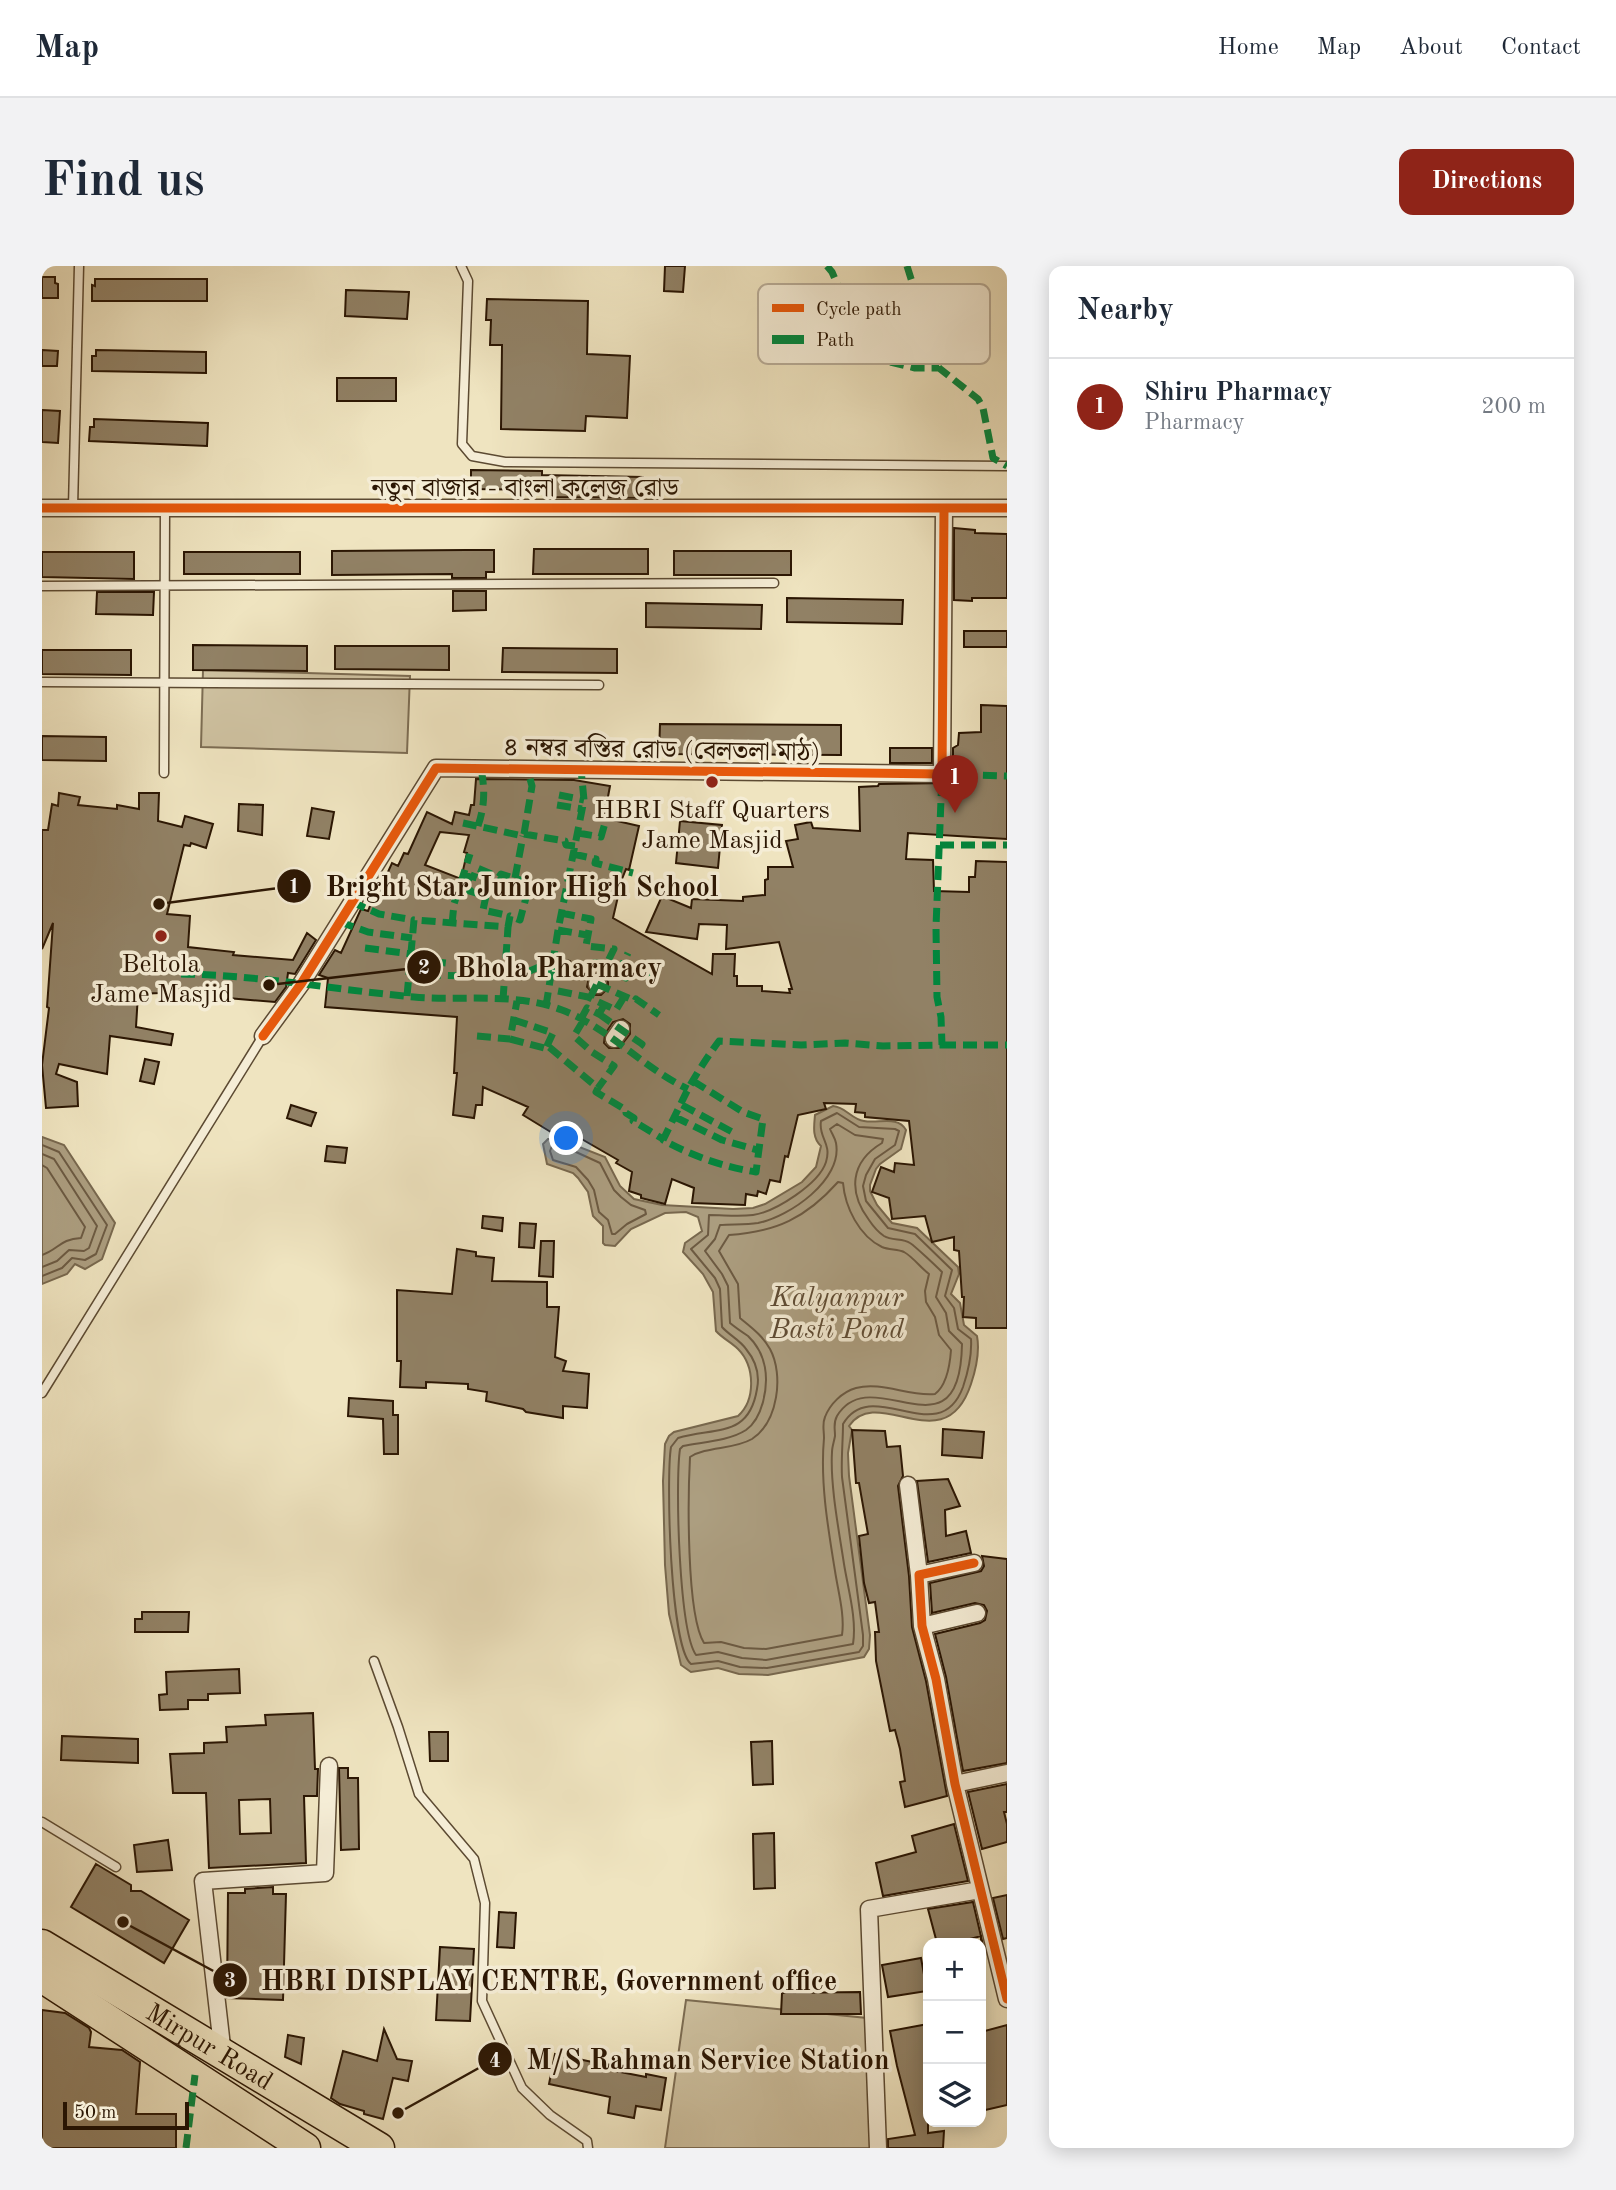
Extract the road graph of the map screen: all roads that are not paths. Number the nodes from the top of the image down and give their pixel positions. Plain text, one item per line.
1 (79, 266) edge
2 (461, 266) edge
3 (1006, 466) edge
4 (165, 507) junction
5 (42, 508) edge
6 (73, 508) junction
7 (1007, 508) edge
8 (944, 509) junction
9 (774, 583) dead end
10 (42, 586) edge
11 (164, 587) junction
12 (42, 682) edge
13 (165, 684) junction
14 (599, 685) dead end
15 (164, 772) dead end
16 (263, 1036) joint
17 (42, 1393) edge
18 (908, 1485) dead end
19 (974, 1563) dead end
20 (919, 1575) junction
21 (977, 1613) dead end
22 (922, 1626) junction
23 (374, 1661) dead end
24 (329, 1766) dead end
25 (1007, 1773) edge
26 (955, 1783) junction
27 (42, 1822) edge
28 (116, 1867) dead end
29 (980, 1889) junction
30 (42, 1945) edge
31 (42, 1977) edge
32 (1007, 1999) edge
33 (223, 2055) junction
34 (305, 2148) edge
35 (379, 2148) edge
36 (588, 2148) edge
37 (878, 2148) edge

1 - 6 lane
2 - 3 lane
4 - 6 street, নতুন বাজার - বাংলা কলেজ রোড
4 - 8 street, নতুন বাজার - বাংলা কলেজ রোড
4 - 11 lane
5 - 6 street, নতুন বাজার - বাংলা কলেজ রোড
7 - 8 street, নতুন বাজার - বাংলা কলেজ রোড
8 - 16 street, ৪ নম্বর বস্তির রোড (বেলতলা মাঠ)
9 - 11 lane
10 - 11 lane
11 - 13 lane
12 - 13 lane
13 - 14 lane
13 - 15 lane
16 - 17 lane
18 - 20 street
19 - 20 street
20 - 22 street
21 - 22 street
22 - 26 street
23 - 36 lane
24 - 33 street
25 - 26 street
26 - 29 street
27 - 28 lane
29 - 32 street
29 - 37 street
30 - 33 highway, Mirpur Road
31 - 34 highway, Mirpur Road
33 - 35 highway, Mirpur Road

